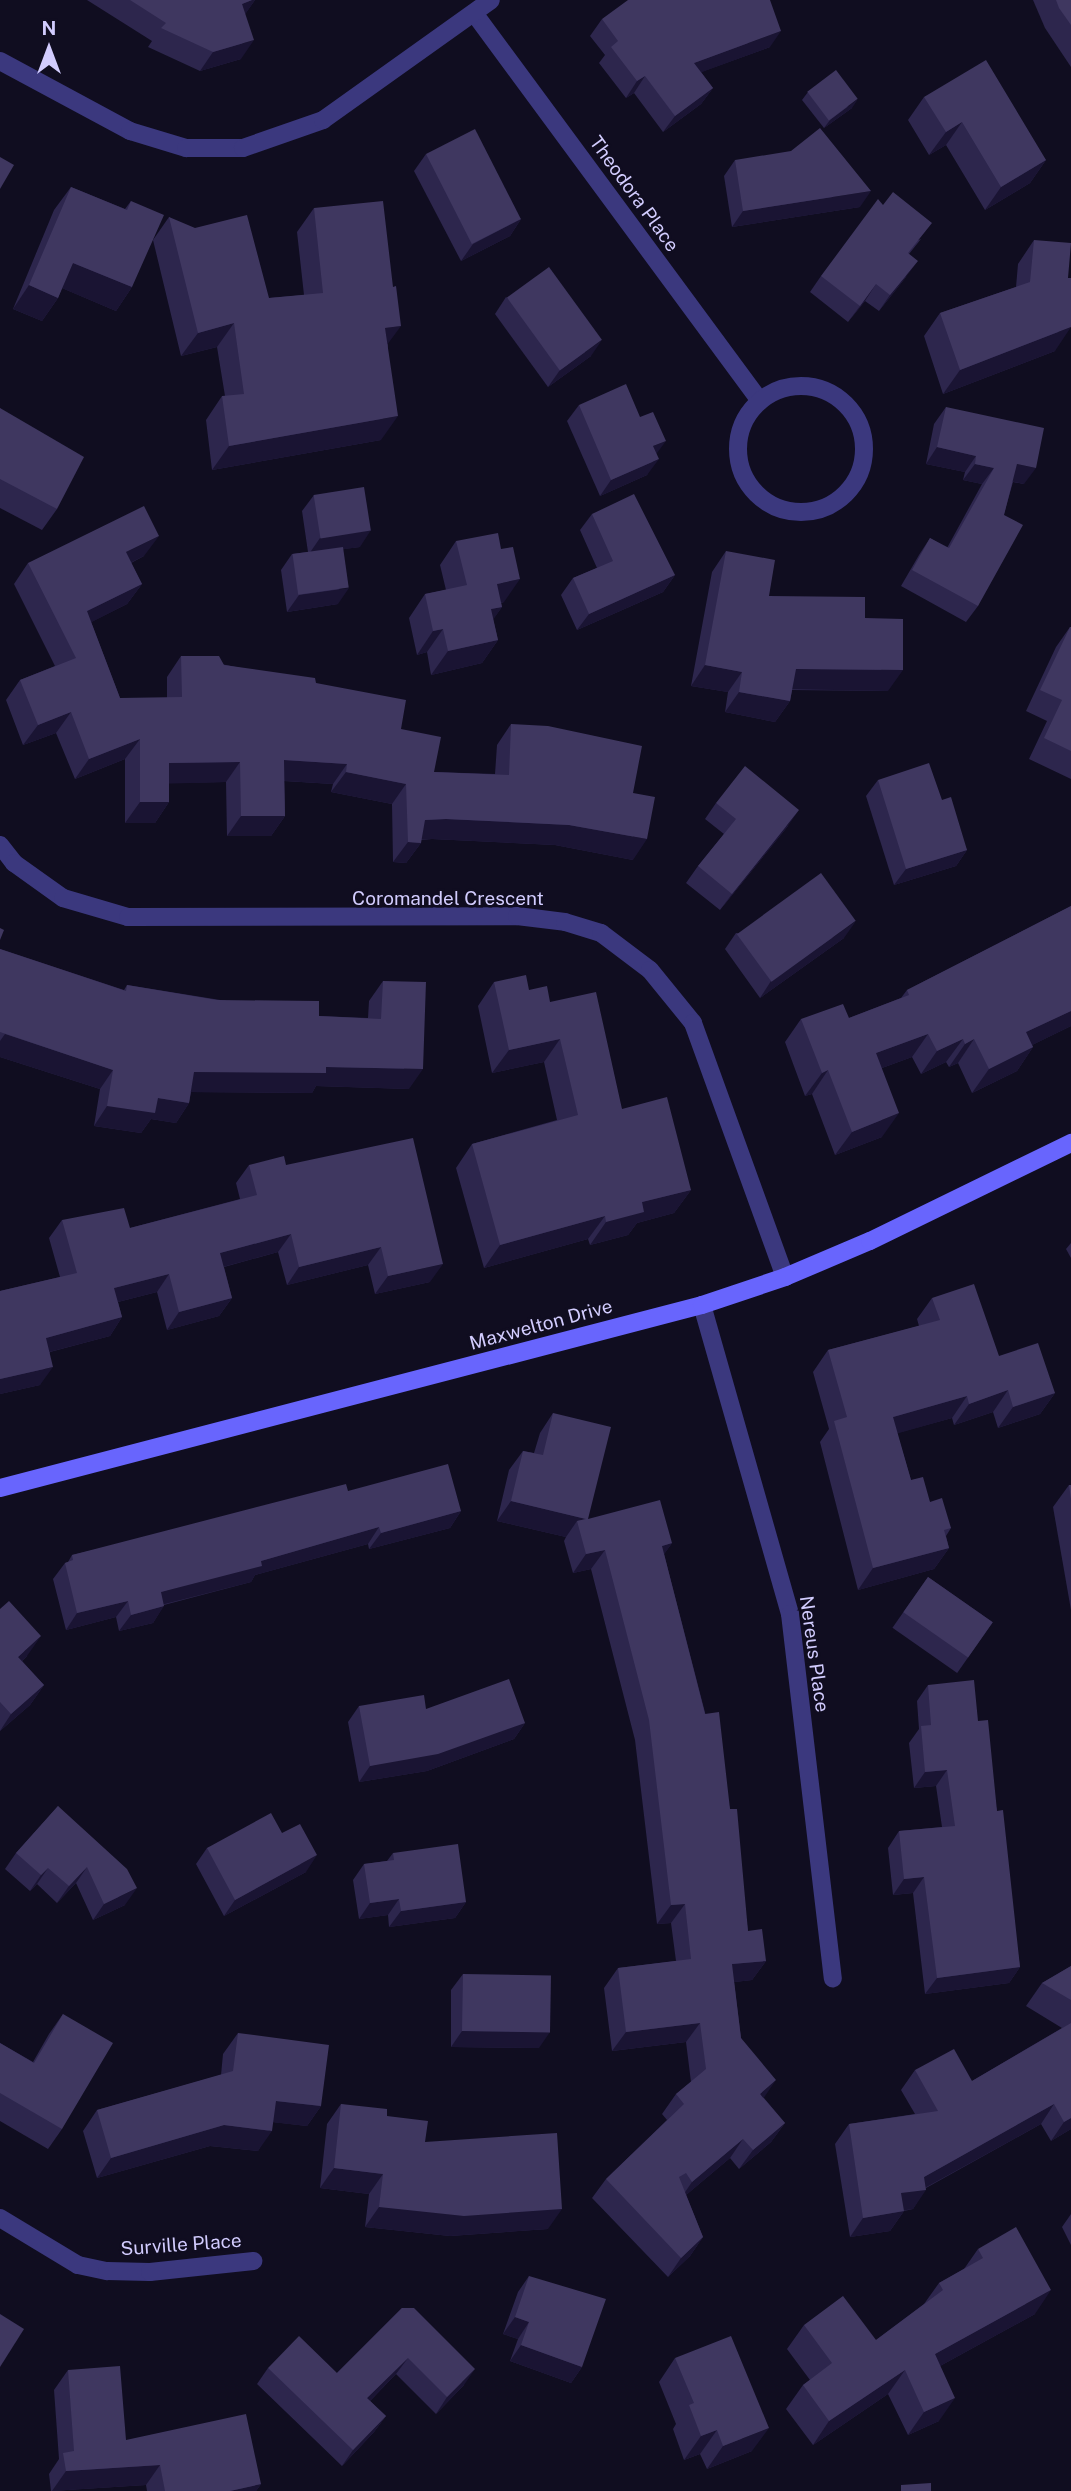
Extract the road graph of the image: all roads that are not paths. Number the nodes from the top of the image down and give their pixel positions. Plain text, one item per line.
1 (491, 0) edge
2 (474, 13) junction
3 (0, 61) edge
4 (760, 401) junction
5 (0, 845) edge
6 (1071, 1143) edge
7 (785, 1278) junction
8 (702, 1305) junction
9 (0, 1488) edge
10 (833, 1978) dead end
11 (0, 2218) edge
12 (253, 2261) dead end

1 - 2 street
2 - 3 street
2 - 4 street, Theodora Place
4 - 4 street
5 - 7 street, Coromandel Crescent
6 - 7 street, Maxwelton Drive
7 - 8 street, Maxwelton Drive
8 - 9 street, Maxwelton Drive
8 - 10 street, Nereus Place
11 - 12 street, Surville Place

